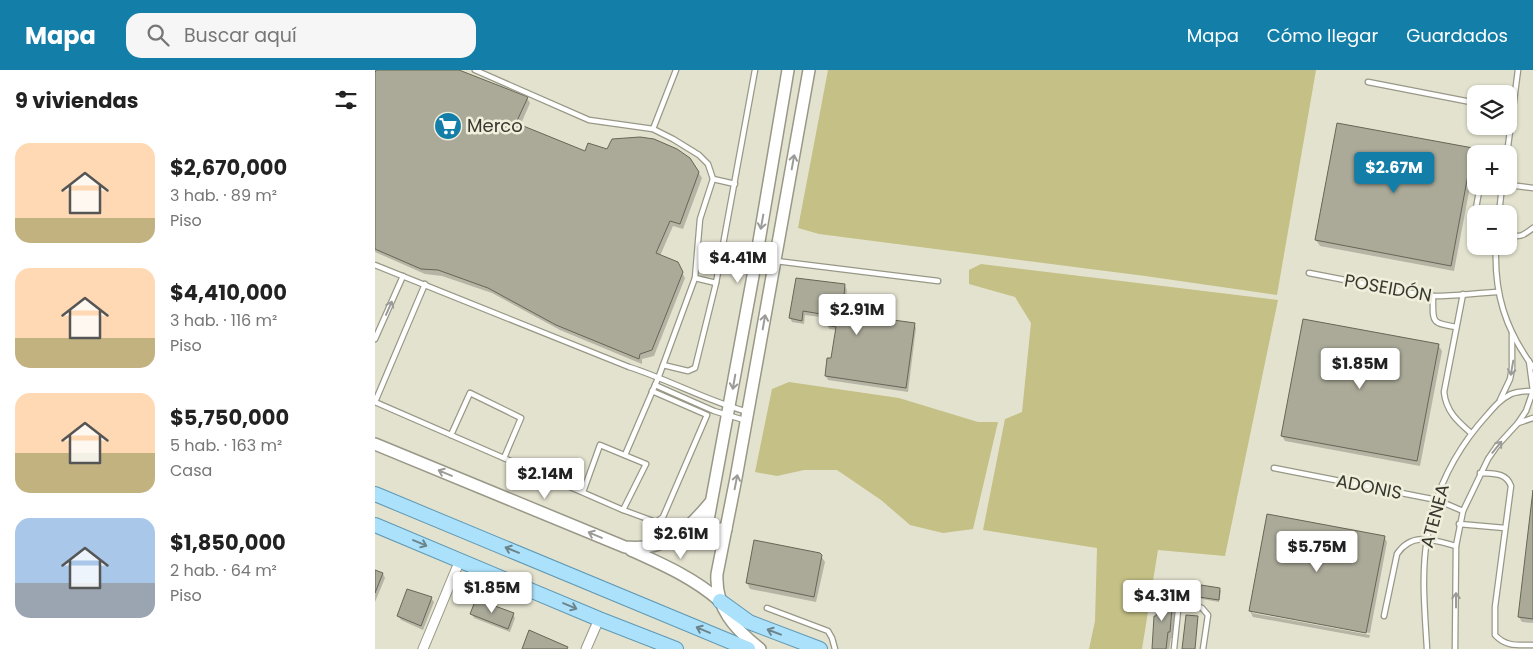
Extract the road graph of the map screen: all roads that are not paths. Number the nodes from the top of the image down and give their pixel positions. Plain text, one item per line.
1 (475, 70) edge
2 (676, 70) edge
3 (755, 70) edge
4 (788, 70) edge
5 (809, 70) edge
6 (1518, 70) edge
7 (1368, 82) dead end
8 (1515, 85) edge
9 (1467, 101) edge
10 (653, 129) junction
11 (713, 179) junction
12 (735, 184) junction
13 (1517, 186) edge
14 (1533, 188) edge
15 (1533, 228) edge
16 (1517, 236) edge
17 (1496, 255) edge
18 (775, 261) junction
19 (377, 265) edge
20 (375, 273) edge
21 (1309, 273) dead end
22 (403, 276) junction
23 (695, 278) junction
24 (938, 281) dead end
25 (716, 282) junction
26 (425, 284) junction
27 (1498, 292) junction
28 (1463, 294) junction
29 (1433, 296) junction
30 (1456, 326) junction
31 (1512, 332) junction
32 (375, 339) edge
33 (1529, 361) junction
34 (663, 364) junction
35 (1533, 367) edge
36 (659, 376) junction
37 (655, 384) junction
38 (652, 391) junction
39 (1533, 391) edge
40 (1499, 402) junction
41 (728, 411) junction
42 (747, 416) junction
43 (1533, 418) edge
44 (1518, 423) junction
45 (1471, 433) junction
46 (451, 435) junction
47 (375, 444) edge
48 (625, 455) junction
49 (504, 458) junction
50 (1274, 468) dead end
51 (1480, 473) junction
52 (583, 492) junction
53 (375, 494) edge
54 (1437, 500) junction
55 (711, 502) junction
56 (623, 510) junction
57 (1463, 511) junction
58 (1459, 524) junction
59 (375, 525) edge
60 (1505, 528) junction
61 (726, 530) junction
62 (1427, 538) junction
63 (1456, 546) junction
64 (625, 547) junction
65 (460, 560) junction
66 (720, 601) junction
67 (767, 608) dead end
68 (1384, 616) dead end
69 (599, 619) junction
70 (1533, 645) edge
71 (423, 649) edge
72 (587, 649) edge
73 (676, 649) edge
74 (748, 649) edge
75 (760, 649) edge
76 (819, 649) edge
77 (835, 649) edge
78 (1174, 649) edge
79 (1203, 649) edge
80 (1427, 649) edge
81 (1455, 649) edge

1 - 10 lane
2 - 10 lane
3 - 12 lane
4 -> 41 street
18 -> 5 street
6 - 8 lane
7 - 9 lane
10 - 11 lane
11 - 12 lane
11 - 23 lane
12 - 25 lane
13 - 14 lane
15 - 16 lane
17 - 27 lane
18 - 24 lane
42 -> 18 street
19 - 20 lane
19 - 22 lane
21 - 29 lane, POSEIDÓN
22 - 26 lane
32 -> 22 lane
23 - 25 lane
23 - 34 lane
25 - 34 lane
26 - 36 lane
26 - 46 lane
27 - 28 lane, POSEIDÓN
27 - 31 lane
28 - 29 lane, POSEIDÓN
28 - 30 lane
29 - 30 lane
30 - 45 lane
31 - 33 lane
31 -> 40 lane, ATENEA
33 - 35 lane
33 - 39 lane, ATENEA
34 - 36 lane
36 - 37 lane
36 - 41 lane
37 - 38 lane
37 - 41 lane
38 - 48 lane
38 - 56 lane
39 - 40 lane, ATENEA
39 - 44 lane, ATENEA
40 - 45 lane, ATENEA
41 - 42 lane
41 - 42 lane
41 - 55 street
61 -> 42 street
43 - 44 lane, ATENEA
51 -> 44 lane, ATENEA
45 - 54 lane, ATENEA
46 - 49 lane
46 - 49 lane
64 -> 47 street
48 - 52 lane
48 - 56 lane
49 - 52 lane
50 - 54 lane, ADONIS
51 - 57 lane, ATENEA
51 - 60 lane
52 - 56 lane
74 -> 53 main road
54 - 57 lane, ADONIS
54 - 62 lane, ATENEA
55 - 61 street
55 - 64 street
57 - 58 lane, ATENEA
58 - 60 lane
58 - 63 lane, ATENEA
59 -> 65 main road
60 - 70 lane
61 - 66 street
62 - 63 lane
62 - 68 lane
62 - 80 lane, ATENEA
81 -> 63 lane, ATENEA
64 - 66 street
65 -> 69 main road
65 - 71 street
66 - 75 street
76 -> 66 main road
67 - 77 lane
69 - 72 street
69 - 73 main road
78 - 79 lane

